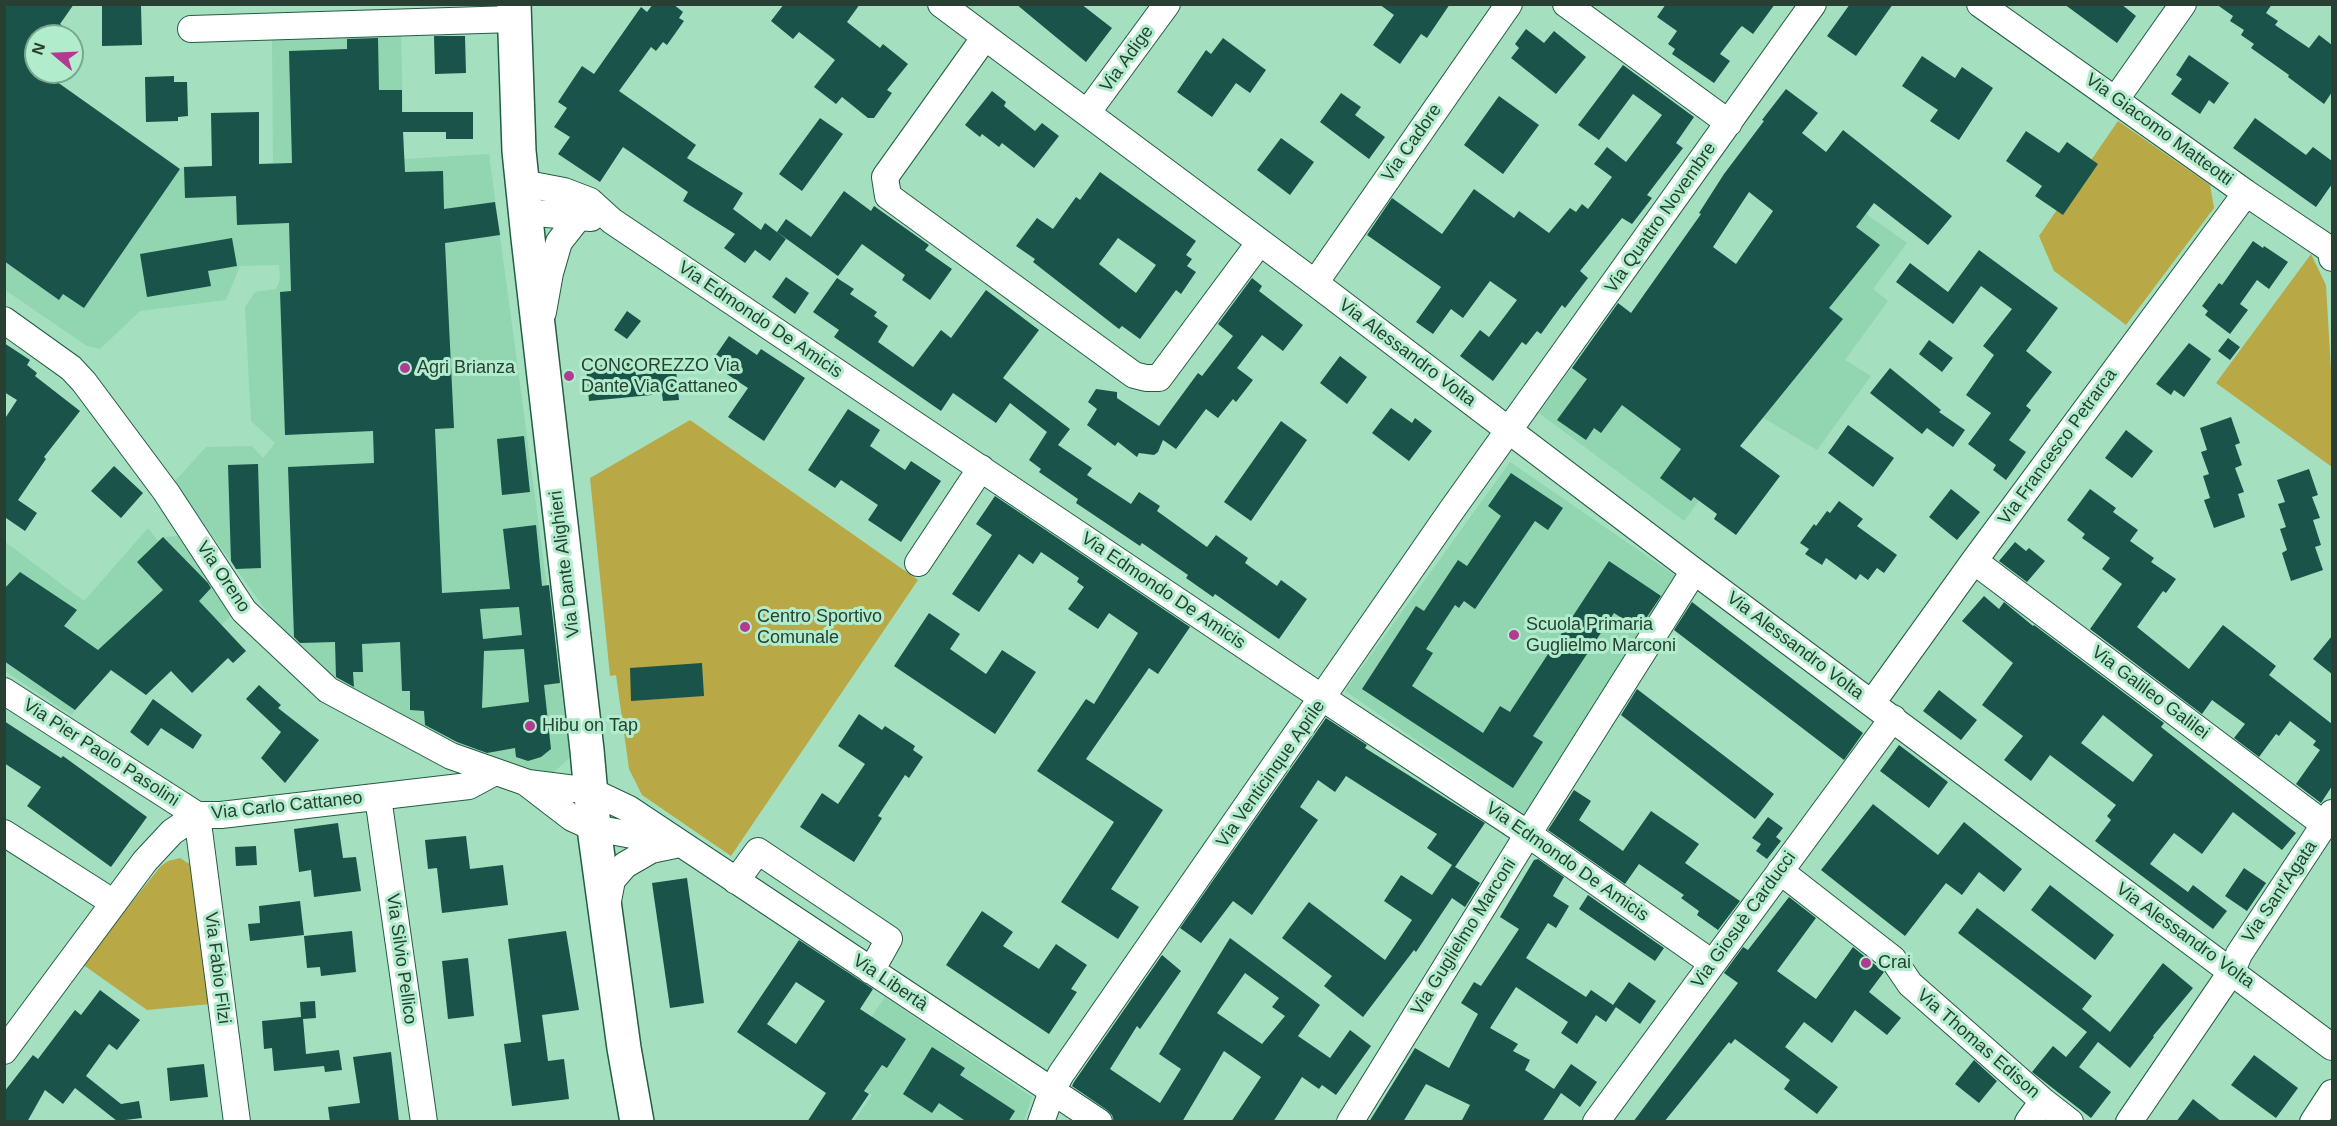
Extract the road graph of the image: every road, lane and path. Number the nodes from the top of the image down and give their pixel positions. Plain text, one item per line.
1 (941, 4) edge
2 (1167, 4) edge
3 (1509, 4) edge
4 (1566, 4) edge
5 (1813, 4) edge
6 (1980, 4) edge
7 (2183, 4) edge
8 (517, 16) edge
9 (191, 29) dead end
10 (985, 37) junction
11 (2116, 99) junction
12 (1087, 113) junction
13 (1729, 123) junction
14 (2246, 192) junction
15 (524, 197) junction
16 (578, 218) junction
17 (612, 221) junction
18 (1260, 242) junction
19 (2332, 258) edge
20 (1315, 283) junction
21 (4, 320) edge
22 (538, 333) junction
23 (1510, 431) junction
24 (981, 468) junction
25 (1974, 561) junction
26 (918, 563) dead end
27 (1694, 571) junction
28 (4, 691) edge
29 (1324, 698) junction
30 (1872, 703) junction
31 (1893, 718) junction
32 (495, 772) junction
33 (528, 783) junction
34 (591, 791) junction
35 (378, 797) junction
36 (197, 815) junction
37 (2329, 819) edge
38 (594, 828) junction
39 (4, 833) edge
40 (1528, 834) junction
41 (682, 844) junction
42 (1780, 871) junction
43 (736, 881) junction
44 (114, 903) junction
45 (605, 912) junction
46 (1712, 963) junction
47 (871, 970) junction
48 (2232, 971) junction
49 (2332, 1047) edge
50 (4, 1051) edge
51 (1052, 1091) junction
52 (2332, 1093) edge
53 (2043, 1101) junction
54 (237, 1122) edge
55 (424, 1122) edge
56 (637, 1122) edge
57 (1041, 1122) edge
58 (1099, 1122) edge
59 (1350, 1122) edge
60 (1596, 1122) edge
61 (2028, 1122) edge
62 (2070, 1122) edge
63 (2129, 1122) edge
64 (2313, 1122) edge

1 - 10 street, Via Alessandro Volta
2 - 12 street, Via Adige
3 - 20 street, Via Cadore
4 - 13 street
5 - 13 street, Via Quattro Novembre
6 - 11 street, Via Giacomo Matteotti
7 - 11 street
8 - 9 street
8 - 15 main road, Via Dante Alighieri
10 - 12 street, Via Alessandro Volta
10 - 18 street
11 - 14 street, Via Giacomo Matteotti
12 - 18 street, Via Alessandro Volta
13 - 23 street, Via Quattro Novembre
14 - 19 street, Via Giacomo Matteotti
14 - 25 street, Via Francesco Petrarca
15 - 16 street, Via Edmondo De Amicis
15 - 17 street, Via Edmondo De Amicis
15 - 22 main road, Via Dante Alighieri
16 - 17 street, Via Edmondo De Amicis
16 - 22 street
17 - 24 street, Via Edmondo De Amicis
18 - 20 street, Via Alessandro Volta
20 - 23 street, Via Alessandro Volta
21 - 32 street, Via Oreno
22 - 34 main road, Via Dante Alighieri
23 - 27 street, Via Alessandro Volta
23 - 29 street, Via Venticinque Aprile
24 - 26 street
24 - 29 street, Via Edmondo De Amicis
25 - 30 street, Via Francesco Petrarca
25 - 37 street, Via Galileo Galilei
27 - 30 street, Via Alessandro Volta
27 - 40 street, Via Guglielmo Marconi
28 - 36 street, Via Pier Paolo Pasolini
29 - 40 street, Via Edmondo De Amicis
29 - 51 street, Via Venticinque Aprile
30 - 31 street, Via Alessandro Volta
31 - 42 street, Via Giosuè Carducci
31 - 48 street, Via Alessandro Volta
32 - 33 street, Via Oreno
32 - 35 street, Via Carlo Cattaneo
33 - 34 street, Via Oreno
33 - 38 street, Via Oreno
34 - 38 main road, Via Dante Alighieri
34 - 41 street, Via Libertà
35 - 36 street, Via Carlo Cattaneo
35 - 55 street, Via Silvio Pellico
36 - 44 street, Via Carlo Cattaneo
36 - 54 street, Via Fabio Filzi
37 - 48 street, Via Sant'Agata
38 - 41 street, Via Libertà
38 - 45 main road, Via Dante Alighieri
39 - 44 street
40 - 46 street, Via Edmondo De Amicis
40 - 59 street, Via Guglielmo Marconi
41 - 43 street, Via Libertà
41 - 45 street
42 - 46 street, Via Giosuè Carducci
42 - 53 street, Via Thomas Edison
43 - 47 street, Via Libertà
43 - 47 street
44 - 50 street, Via Carlo Cattaneo
45 - 56 main road, Via Dante Alighieri
46 - 60 street, Via Giosuè Carducci
47 - 51 street, Via Libertà
48 - 49 street, Via Alessandro Volta
48 - 63 street, Via Sant'Agata
51 - 57 street, Via Venticinque Aprile
51 - 58 street, Via Libertà
52 - 64 street
53 - 61 street
53 - 62 street, Via Thomas Edison

